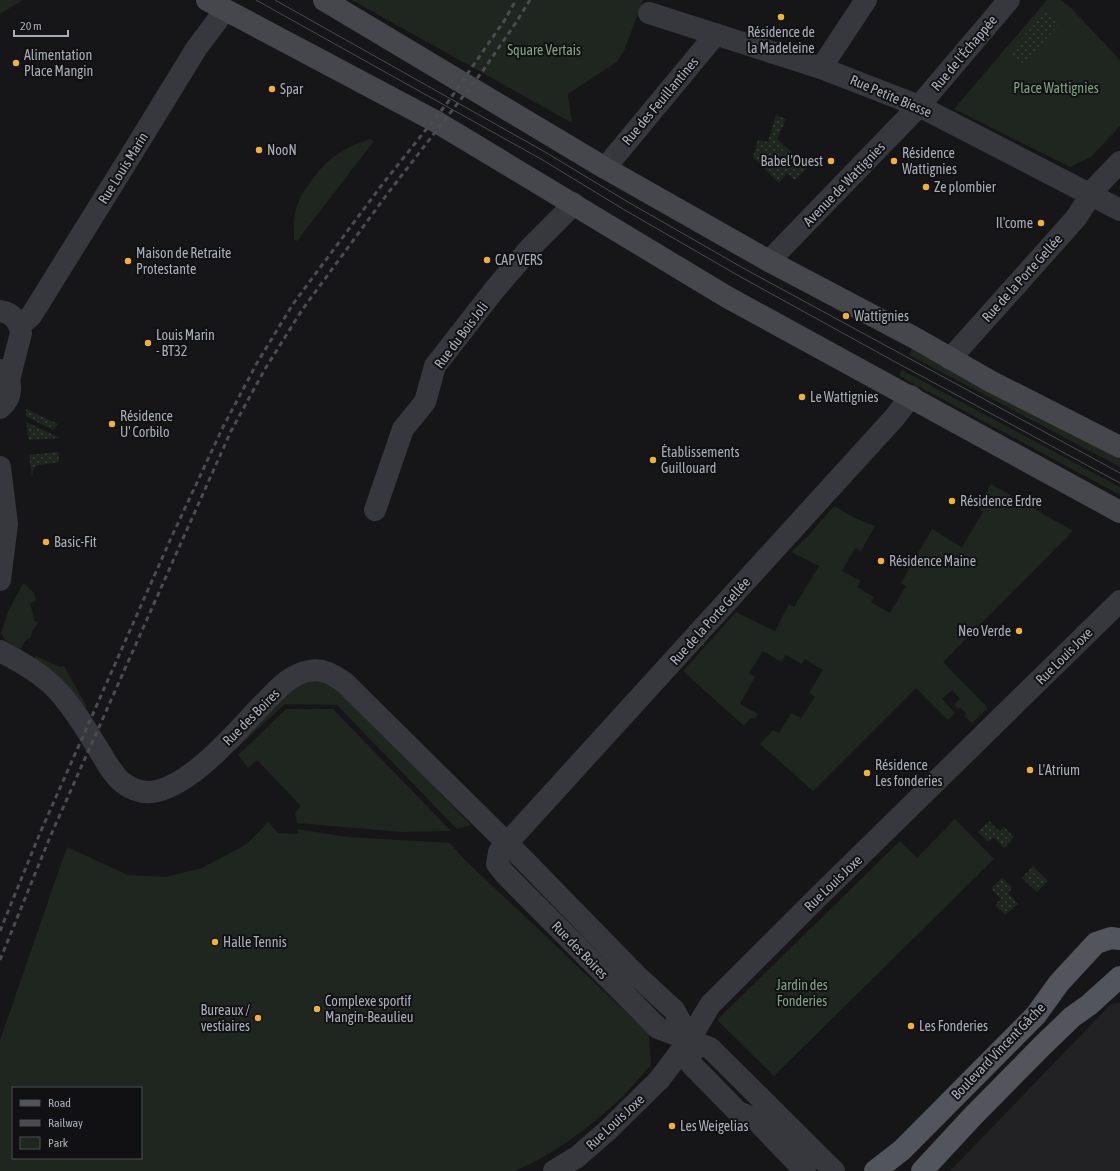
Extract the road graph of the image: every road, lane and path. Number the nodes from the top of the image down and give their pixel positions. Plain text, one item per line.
1 (207, 0) edge
2 (324, 0) edge
3 (866, 0) edge
4 (1009, 0) edge
5 (226, 10) junction
6 (648, 13) dead end
7 (716, 34) junction
8 (821, 68) junction
9 (919, 106) junction
10 (1120, 162) edge
11 (605, 168) junction
12 (1091, 195) junction
13 (573, 203) junction
14 (1120, 210) edge
15 (769, 261) junction
16 (0, 311) edge
17 (20, 325) junction
18 (8, 352) edge
19 (950, 359) junction
20 (4, 375) edge
21 (911, 396) junction
22 (0, 408) edge
23 (1120, 447) edge
24 (0, 467) edge
25 (375, 510) dead end
26 (1120, 512) edge
27 (0, 580) edge
28 (1120, 601) edge
29 (0, 651) edge
30 (507, 843) junction
31 (1120, 939) edge
32 (1120, 977) edge
33 (690, 1040) junction
34 (759, 1110) junction
35 (554, 1171) edge
36 (805, 1171) edge
37 (834, 1171) edge
38 (875, 1171) edge
39 (922, 1171) edge

1 - 5 main road
2 - 11 main road
3 - 8 street
4 - 9 street, Rue de l'Échappée
5 - 13 main road
5 - 17 street, Rue Louis Marin
6 - 7 street, Rue Petite Biesse
7 - 8 street, Rue Petite Biesse
7 - 11 street, Rue des Feuillantines
8 - 9 street, Rue Petite Biesse
9 - 12 street, Rue Petite Biesse
9 - 15 street, Avenue de Wattignies
10 - 12 street, Rue de la Porte Gellée
11 - 15 main road
12 - 14 street, Rue Petite Biesse
12 - 19 street, Rue de la Porte Gellée
13 - 21 main road
13 - 25 street, Rue du Bois Joli
15 - 19 main road
16 - 17 street
17 - 18 street
18 - 20 street
19 - 23 main road
20 - 22 street
21 - 26 main road
21 - 30 street, Rue de la Porte Gellée
24 - 27 street
28 - 33 street, Rue Louis Joxe
29 - 30 street, Rue des Boires
30 - 33 street, Rue des Boires
31 - 38 main road, Boulevard Vincent Gâche
32 - 39 main road, Boulevard Vincent Gâche
33 - 34 street, Rue des Boires
33 - 35 street, Rue Louis Joxe
34 - 36 street, Rue des Boires
34 - 37 street, Rue des Boires

